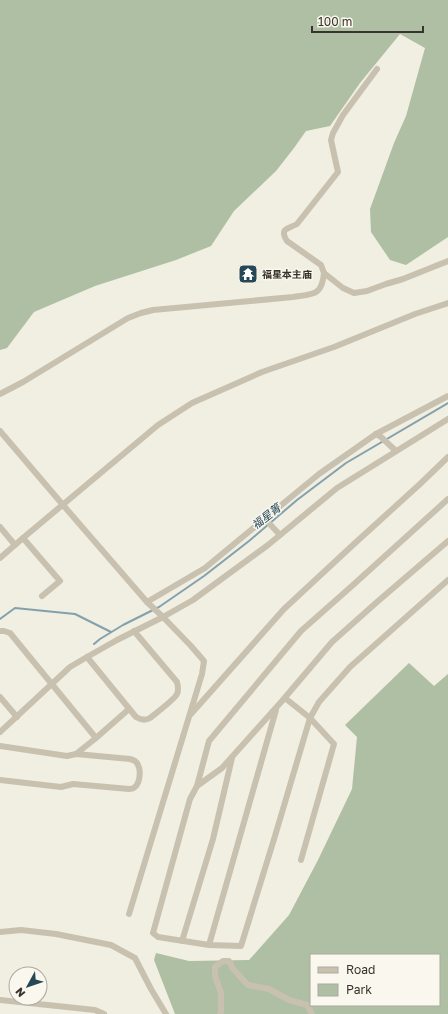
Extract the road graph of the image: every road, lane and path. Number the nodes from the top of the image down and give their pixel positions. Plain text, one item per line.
1 (377, 69) dead end
2 (448, 261) edge
3 (324, 272) junction
4 (448, 303) edge
5 (0, 394) edge
6 (448, 396) edge
7 (448, 419) edge
8 (0, 431) edge
9 (379, 435) junction
10 (396, 451) junction
11 (448, 457) edge
12 (448, 499) edge
13 (63, 506) junction
14 (265, 519) junction
15 (0, 527) edge
16 (280, 535) junction
17 (23, 538) junction
18 (448, 541) edge
19 (15, 545) junction
20 (0, 558) edge
21 (448, 580) edge
22 (42, 596) dead end
23 (149, 603) junction
24 (161, 614) junction
25 (134, 630) junction
26 (0, 631) edge
27 (87, 657) junction
28 (52, 684) junction
29 (0, 697) edge
30 (285, 698) junction
31 (277, 707) junction
32 (129, 709) junction
33 (17, 717) junction
34 (189, 717) junction
35 (310, 718) junction
36 (0, 732) edge
37 (96, 738) junction
38 (0, 746) edge
39 (76, 754) junction
40 (232, 757) junction
41 (0, 780) edge
42 (197, 786) junction
43 (301, 860) dead end
44 (129, 914) dead end
45 (0, 932) edge
46 (182, 941) junction
47 (209, 945) junction
48 (0, 1000) edge
49 (104, 1014) edge
50 (166, 1014) edge
51 (220, 1014) edge
52 (312, 1014) edge

1 - 3 street
2 - 3 street
3 - 5 street
4 - 13 street
6 - 9 street
7 - 10 street
8 - 13 street
9 - 10 street
9 - 14 street
10 - 16 street
11 - 34 street
12 - 42 street
13 - 17 street
13 - 23 street
14 - 16 street
14 - 23 street
15 - 19 street
16 - 24 street
17 - 19 street
17 - 22 street
18 - 30 street
19 - 20 street
21 - 35 street
23 - 24 street
24 - 25 street
24 - 34 street
25 - 27 street
25 - 32 street
26 - 28 street
27 - 28 street
27 - 32 street
28 - 33 street
28 - 37 street
29 - 33 street
30 - 31 street
30 - 35 street
31 - 40 street
31 - 47 street
32 - 37 street
33 - 36 street
34 - 44 street
35 - 43 street
35 - 47 street
37 - 39 street
38 - 39 street
39 - 41 street
40 - 42 street
40 - 46 street
42 - 46 street
45 - 50 street
46 - 47 street
48 - 49 street
51 - 52 street

